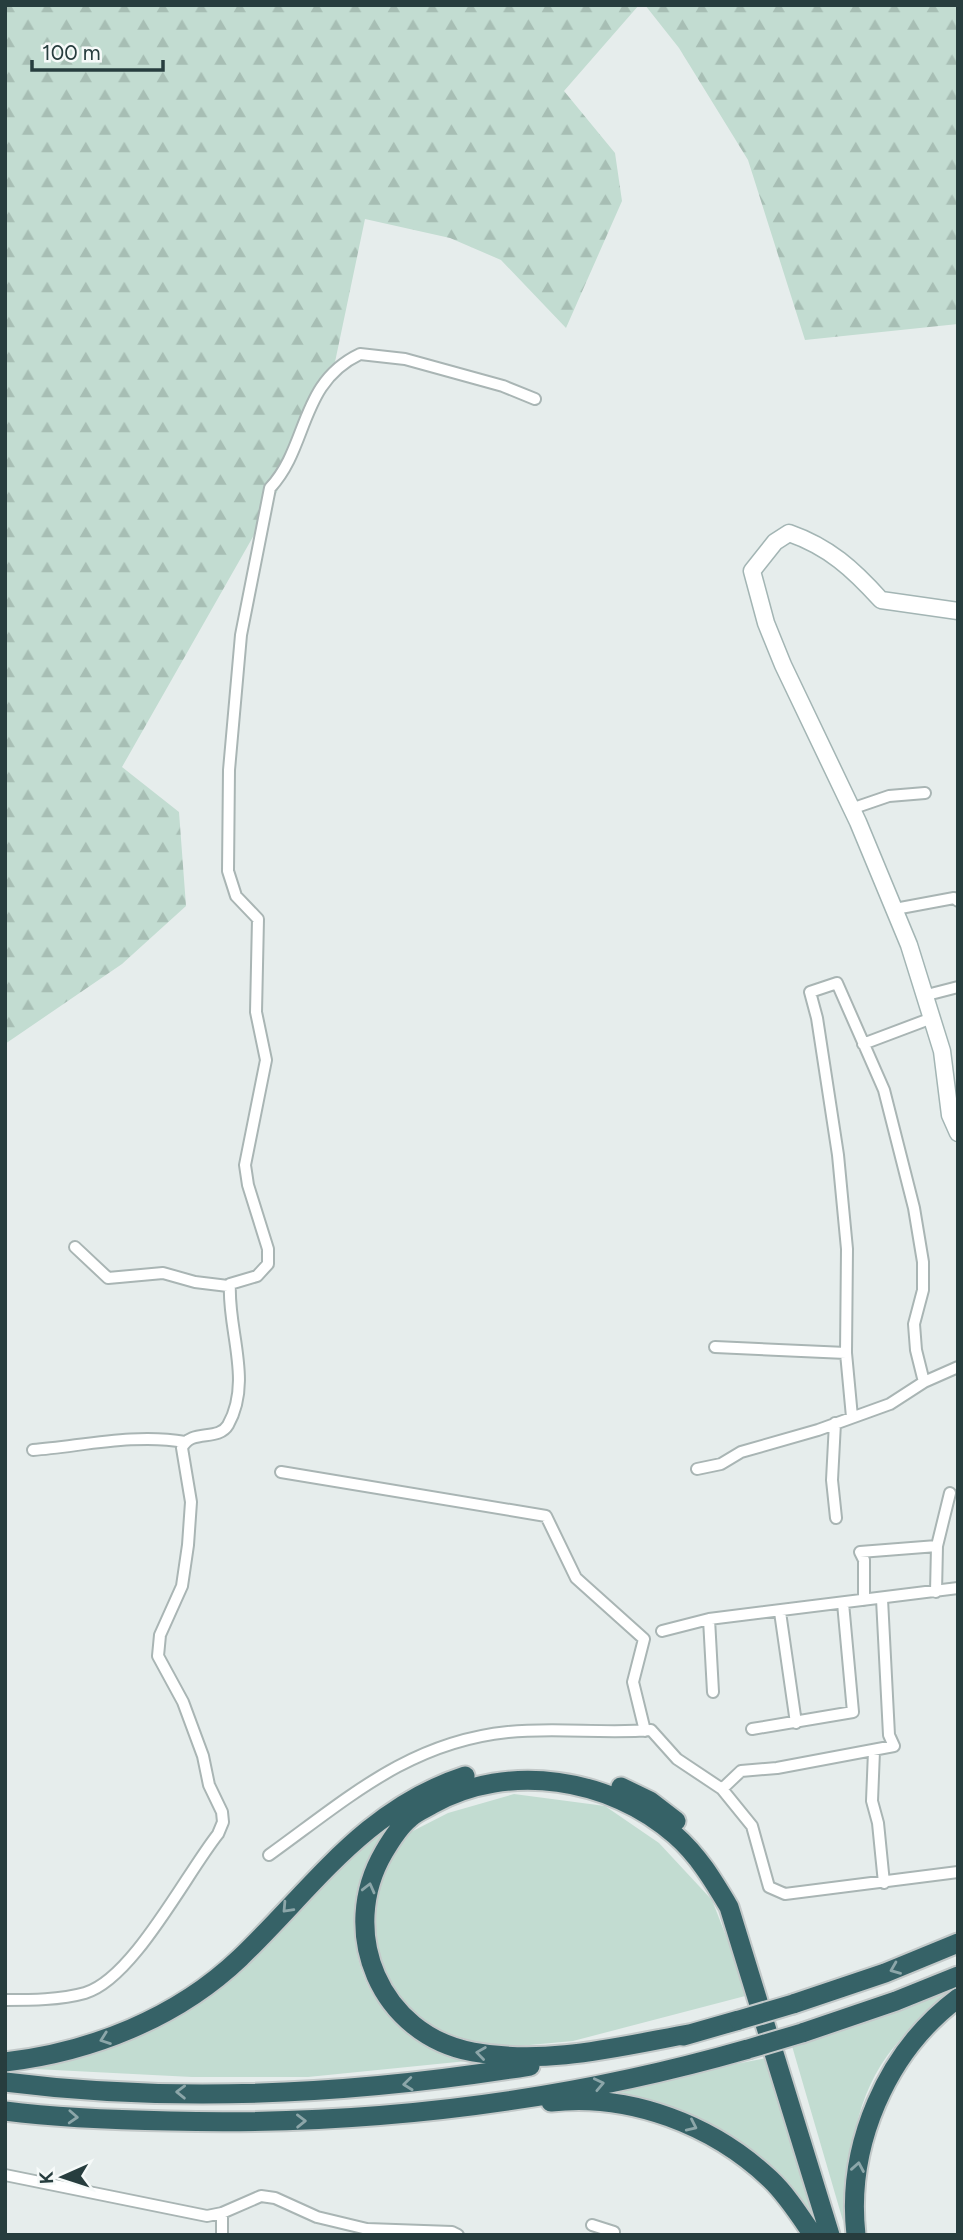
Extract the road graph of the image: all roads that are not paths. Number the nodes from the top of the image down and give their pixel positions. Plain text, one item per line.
1 (535, 399) dead end
2 (958, 611) edge
3 (925, 793) dead end
4 (851, 809) junction
5 (958, 901) edge
6 (895, 909) junction
7 (958, 987) edge
8 (927, 995) junction
9 (932, 1018) junction
10 (863, 1044) junction
11 (953, 1101) edge
12 (958, 1133) edge
13 (75, 1247) dead end
14 (230, 1283) junction
15 (715, 1347) dead end
16 (846, 1353) junction
17 (958, 1367) edge
18 (924, 1382) junction
19 (852, 1416) junction
20 (835, 1423) junction
21 (185, 1442) junction
22 (33, 1451) dead end
23 (697, 1469) dead end
24 (281, 1472) dead end
25 (950, 1493) dead end
26 (836, 1518) dead end
27 (937, 1546) junction
28 (958, 1588) edge
29 (936, 1592) junction
30 (864, 1600) junction
31 (882, 1600) junction
32 (843, 1602) junction
33 (780, 1612) junction
34 (709, 1619) junction
35 (662, 1631) dead end
36 (713, 1692) dead end
37 (796, 1723) junction
38 (752, 1729) dead end
39 (645, 1731) junction
40 (874, 1751) junction
41 (722, 1789) junction
42 (269, 1854) dead end
43 (958, 1872) edge
44 (884, 1883) junction
45 (958, 1943) edge
46 (958, 1976) edge
47 (958, 1998) edge
48 (5, 2000) edge
49 (694, 2033) junction
50 (5, 2062) edge
51 (5, 2081) edge
52 (5, 2111) edge
53 (334, 2121) junction
54 (5, 2175) edge
55 (222, 2214) junction
56 (592, 2226) edge
57 (222, 2235) edge
58 (458, 2235) edge
59 (613, 2235) edge
60 (813, 2235) edge
61 (830, 2235) edge
62 (843, 2235) edge
63 (856, 2235) edge

1 - 14 street
2 - 4 street
3 - 4 street
4 - 6 street
5 - 6 street
6 - 8 street
7 - 8 street
8 - 9 street
9 - 10 street
9 - 11 street
10 - 16 street
10 - 18 street
11 - 12 street
13 - 14 street
14 - 21 street
15 - 16 street
16 - 19 street
17 - 18 street
18 - 19 street
19 - 20 street
20 - 23 street
20 - 26 street
21 - 22 street
21 - 48 street
24 - 39 street
25 - 27 street
27 - 29 street
27 - 30 street
28 - 29 street
29 - 31 street
30 - 31 street
30 - 32 street
31 - 40 street
32 - 33 street
32 - 37 street
33 - 34 street
33 - 37 street
34 - 35 street
34 - 36 street
37 - 38 street
39 - 41 street
39 - 42 street
40 - 41 street
40 - 44 street
41 - 44 street
43 - 44 street
45 -> 49 highway, bridge
53 -> 46 highway, bridge
63 -> 47 highway
49 -> 51 highway
49 -> 61 highway
62 -> 50 highway
52 -> 53 highway
53 -> 60 highway
54 - 55 street
55 - 57 street
55 - 58 street
56 - 59 street

